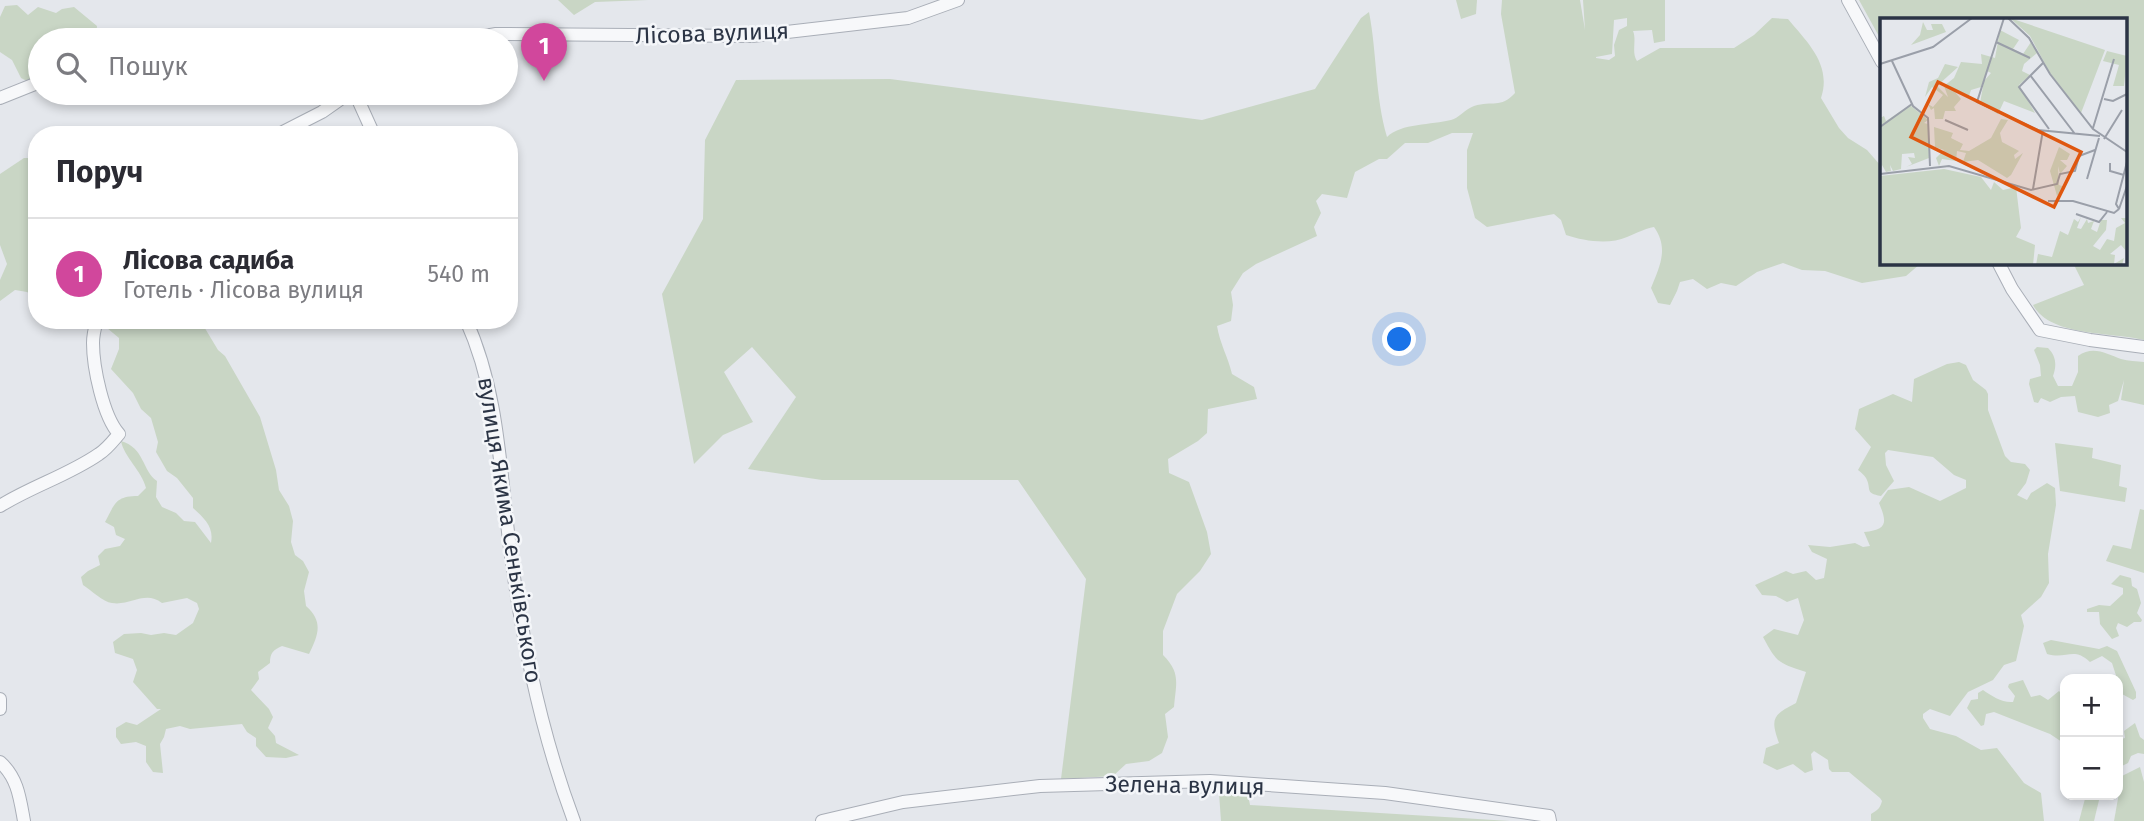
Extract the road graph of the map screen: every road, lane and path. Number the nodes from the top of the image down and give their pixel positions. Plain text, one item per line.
1 (958, 0) edge
2 (1848, 0) edge
3 (518, 34) edge
4 (1880, 60) edge
5 (28, 87) edge
6 (0, 98) edge
7 (331, 105) edge
8 (360, 105) edge
9 (294, 126) edge
10 (370, 126) edge
11 (1999, 264) edge
12 (95, 329) edge
13 (470, 329) edge
14 (2144, 348) edge
15 (0, 506) edge
16 (0, 699) edge
17 (0, 709) edge
18 (0, 762) edge
19 (1549, 819) edge
20 (24, 821) edge
21 (573, 821) edge
22 (822, 821) edge

1 - 3 street, Лісова вулиця
2 - 4 street
5 - 6 street
7 - 9 street
8 - 10 street
11 - 14 street
12 - 15 street
13 - 21 street, вулиця Якима Сеньківського
16 - 17 street
18 - 20 street
19 - 22 street, Зелена вулиця

